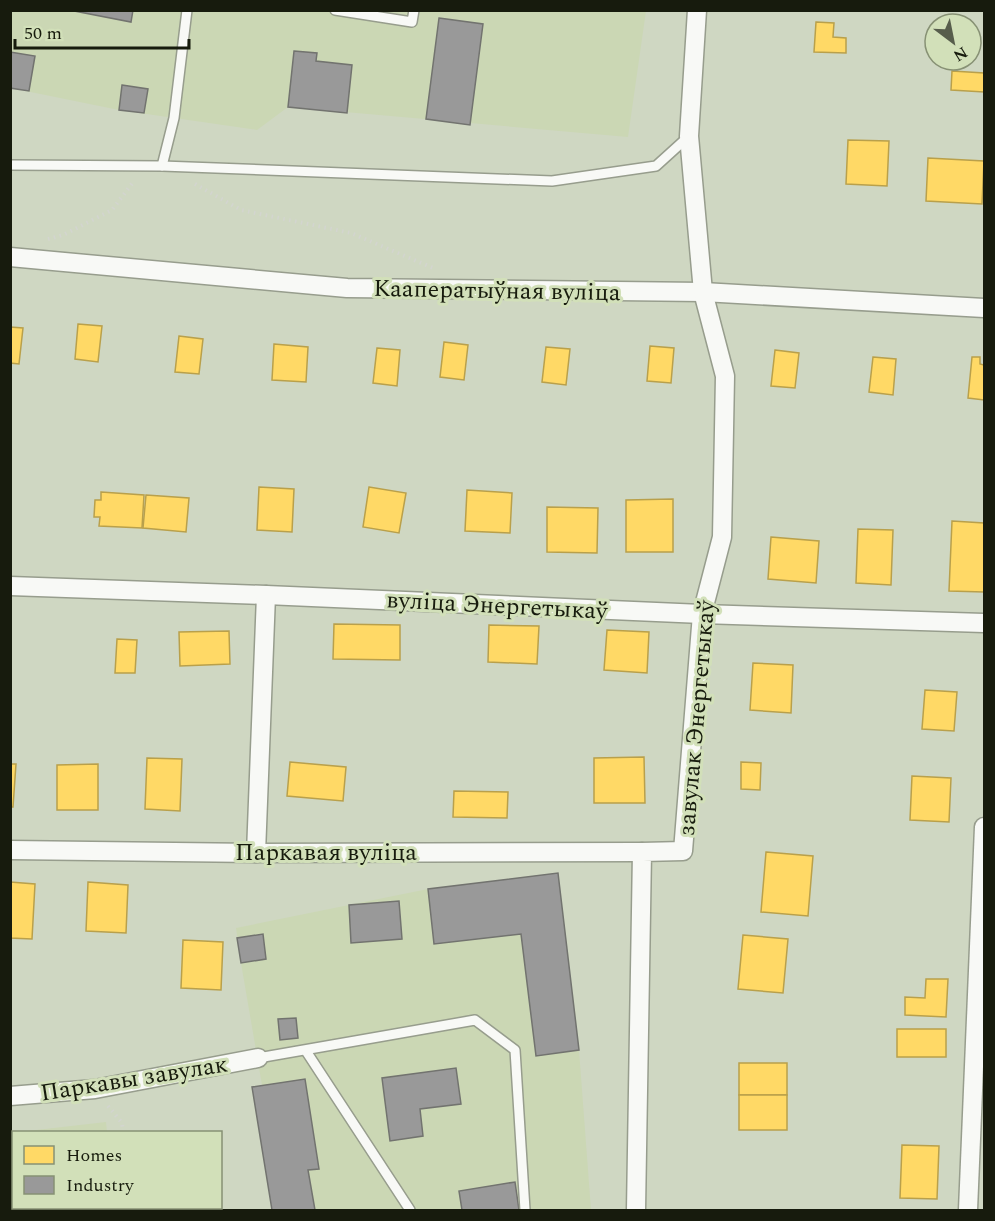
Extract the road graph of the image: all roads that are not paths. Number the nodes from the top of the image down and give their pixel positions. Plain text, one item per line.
1 (187, 10) edge
2 (335, 10) edge
3 (414, 10) edge
4 (697, 10) edge
5 (689, 136) junction
6 (10, 165) edge
7 (162, 166) junction
8 (10, 257) edge
9 (704, 292) junction
10 (984, 308) edge
11 (10, 586) edge
12 (266, 595) junction
13 (702, 615) junction
14 (984, 623) edge
15 (984, 827) edge
16 (10, 850) edge
17 (642, 852) junction
18 (256, 853) junction
19 (306, 1051) junction
20 (258, 1058) joint
21 (10, 1096) edge
22 (410, 1210) edge
23 (525, 1210) edge
24 (636, 1210) edge
25 (968, 1210) edge

1 - 7 lane
2 - 3 lane
4 - 5 street, завулак Энергетыкаў
5 - 7 lane
5 - 9 street, завулак Энергетыкаў
6 - 7 lane
8 - 9 street, Кааператыўная вуліца
9 - 10 street, Кааператыўная вуліца
9 - 13 street, завулак Энергетыкаў
11 - 12 street, вуліца Энергетыкаў
12 - 13 street, вуліца Энергетыкаў
12 - 18 street
13 - 14 street, вуліца Энергетыкаў
13 - 17 street, завулак Энергетыкаў
15 - 25 street
16 - 18 street, Паркавая вуліца
17 - 18 street, Паркавая вуліца
17 - 24 street, завулак Энергетыкаў
19 - 20 lane
19 - 22 lane
19 - 23 lane
20 - 21 street, Паркавы завулак

